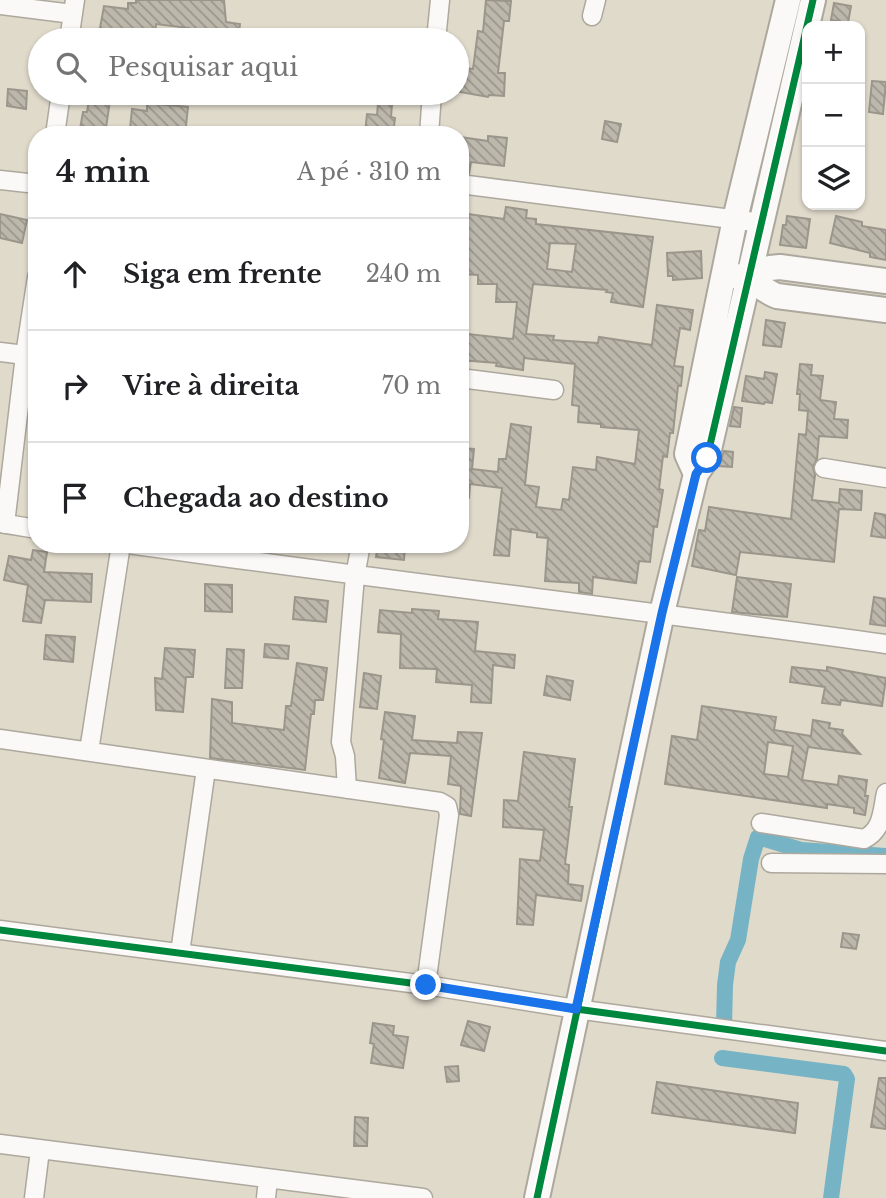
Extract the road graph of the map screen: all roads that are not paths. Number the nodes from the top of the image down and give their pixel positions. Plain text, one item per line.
1 (440, 0) edge
2 (788, 0) edge
3 (813, 0) edge
4 (0, 5) edge
5 (74, 7) edge
6 (71, 28) edge
7 (437, 28) edge
8 (59, 105) edge
9 (431, 105) edge
10 (56, 126) edge
11 (430, 126) edge
12 (750, 162) junction
13 (775, 167) junction
14 (0, 180) edge
15 (28, 183) edge
16 (469, 185) edge
17 (735, 219) junction
18 (762, 223) junction
19 (725, 274) junction
20 (750, 278) junction
21 (886, 281) edge
22 (886, 310) edge
23 (28, 331) edge
24 (0, 352) edge
25 (24, 355) junction
26 (719, 358) junction
27 (469, 379) edge
28 (554, 390) dead end
29 (824, 468) dead end
30 (886, 478) edge
31 (3, 524) edge
32 (28, 528) edge
33 (120, 553) edge
34 (193, 553) edge
35 (359, 553) edge
36 (355, 576) junction
37 (662, 613) junction
38 (886, 644) edge
39 (0, 739) edge
40 (89, 751) junction
41 (206, 769) junction
42 (346, 789) junction
43 (886, 793) edge
44 (761, 823) dead end
45 (771, 863) dead end
46 (886, 864) edge
47 (0, 930) edge
48 (180, 953) junction
49 (426, 985) junction
50 (576, 1009) junction
51 (886, 1051) edge
52 (0, 1144) edge
53 (40, 1150) junction
54 (268, 1179) junction
55 (34, 1198) edge
56 (266, 1198) edge
57 (423, 1198) edge
58 (537, 1198) edge

1 - 7 street
2 - 12 street
3 - 13 street
4 - 5 street
5 - 6 street
8 - 10 street
9 - 11 street
12 - 13 street
12 - 17 street
13 - 18 street
14 - 15 street
16 - 17 street
17 - 18 street
17 - 19 street
18 - 20 street
19 - 20 street
19 - 26 street
20 - 21 street
20 - 22 street
20 - 26 street
23 - 25 street
24 - 25 street
25 - 31 street
26 - 37 street
27 - 28 street
29 - 30 street
31 - 32 street
33 - 40 street
34 - 36 street
35 - 36 street
36 - 37 street
36 - 42 street
37 - 38 street
37 - 50 street
39 - 40 street
40 - 41 street
41 - 42 street
41 - 48 street
42 - 49 street
43 - 44 street
45 - 46 street
47 - 48 street
48 - 49 street
49 - 50 street
50 - 51 street
50 - 58 street
52 - 53 street
53 - 54 street
53 - 55 street
54 - 56 street
54 - 57 street

